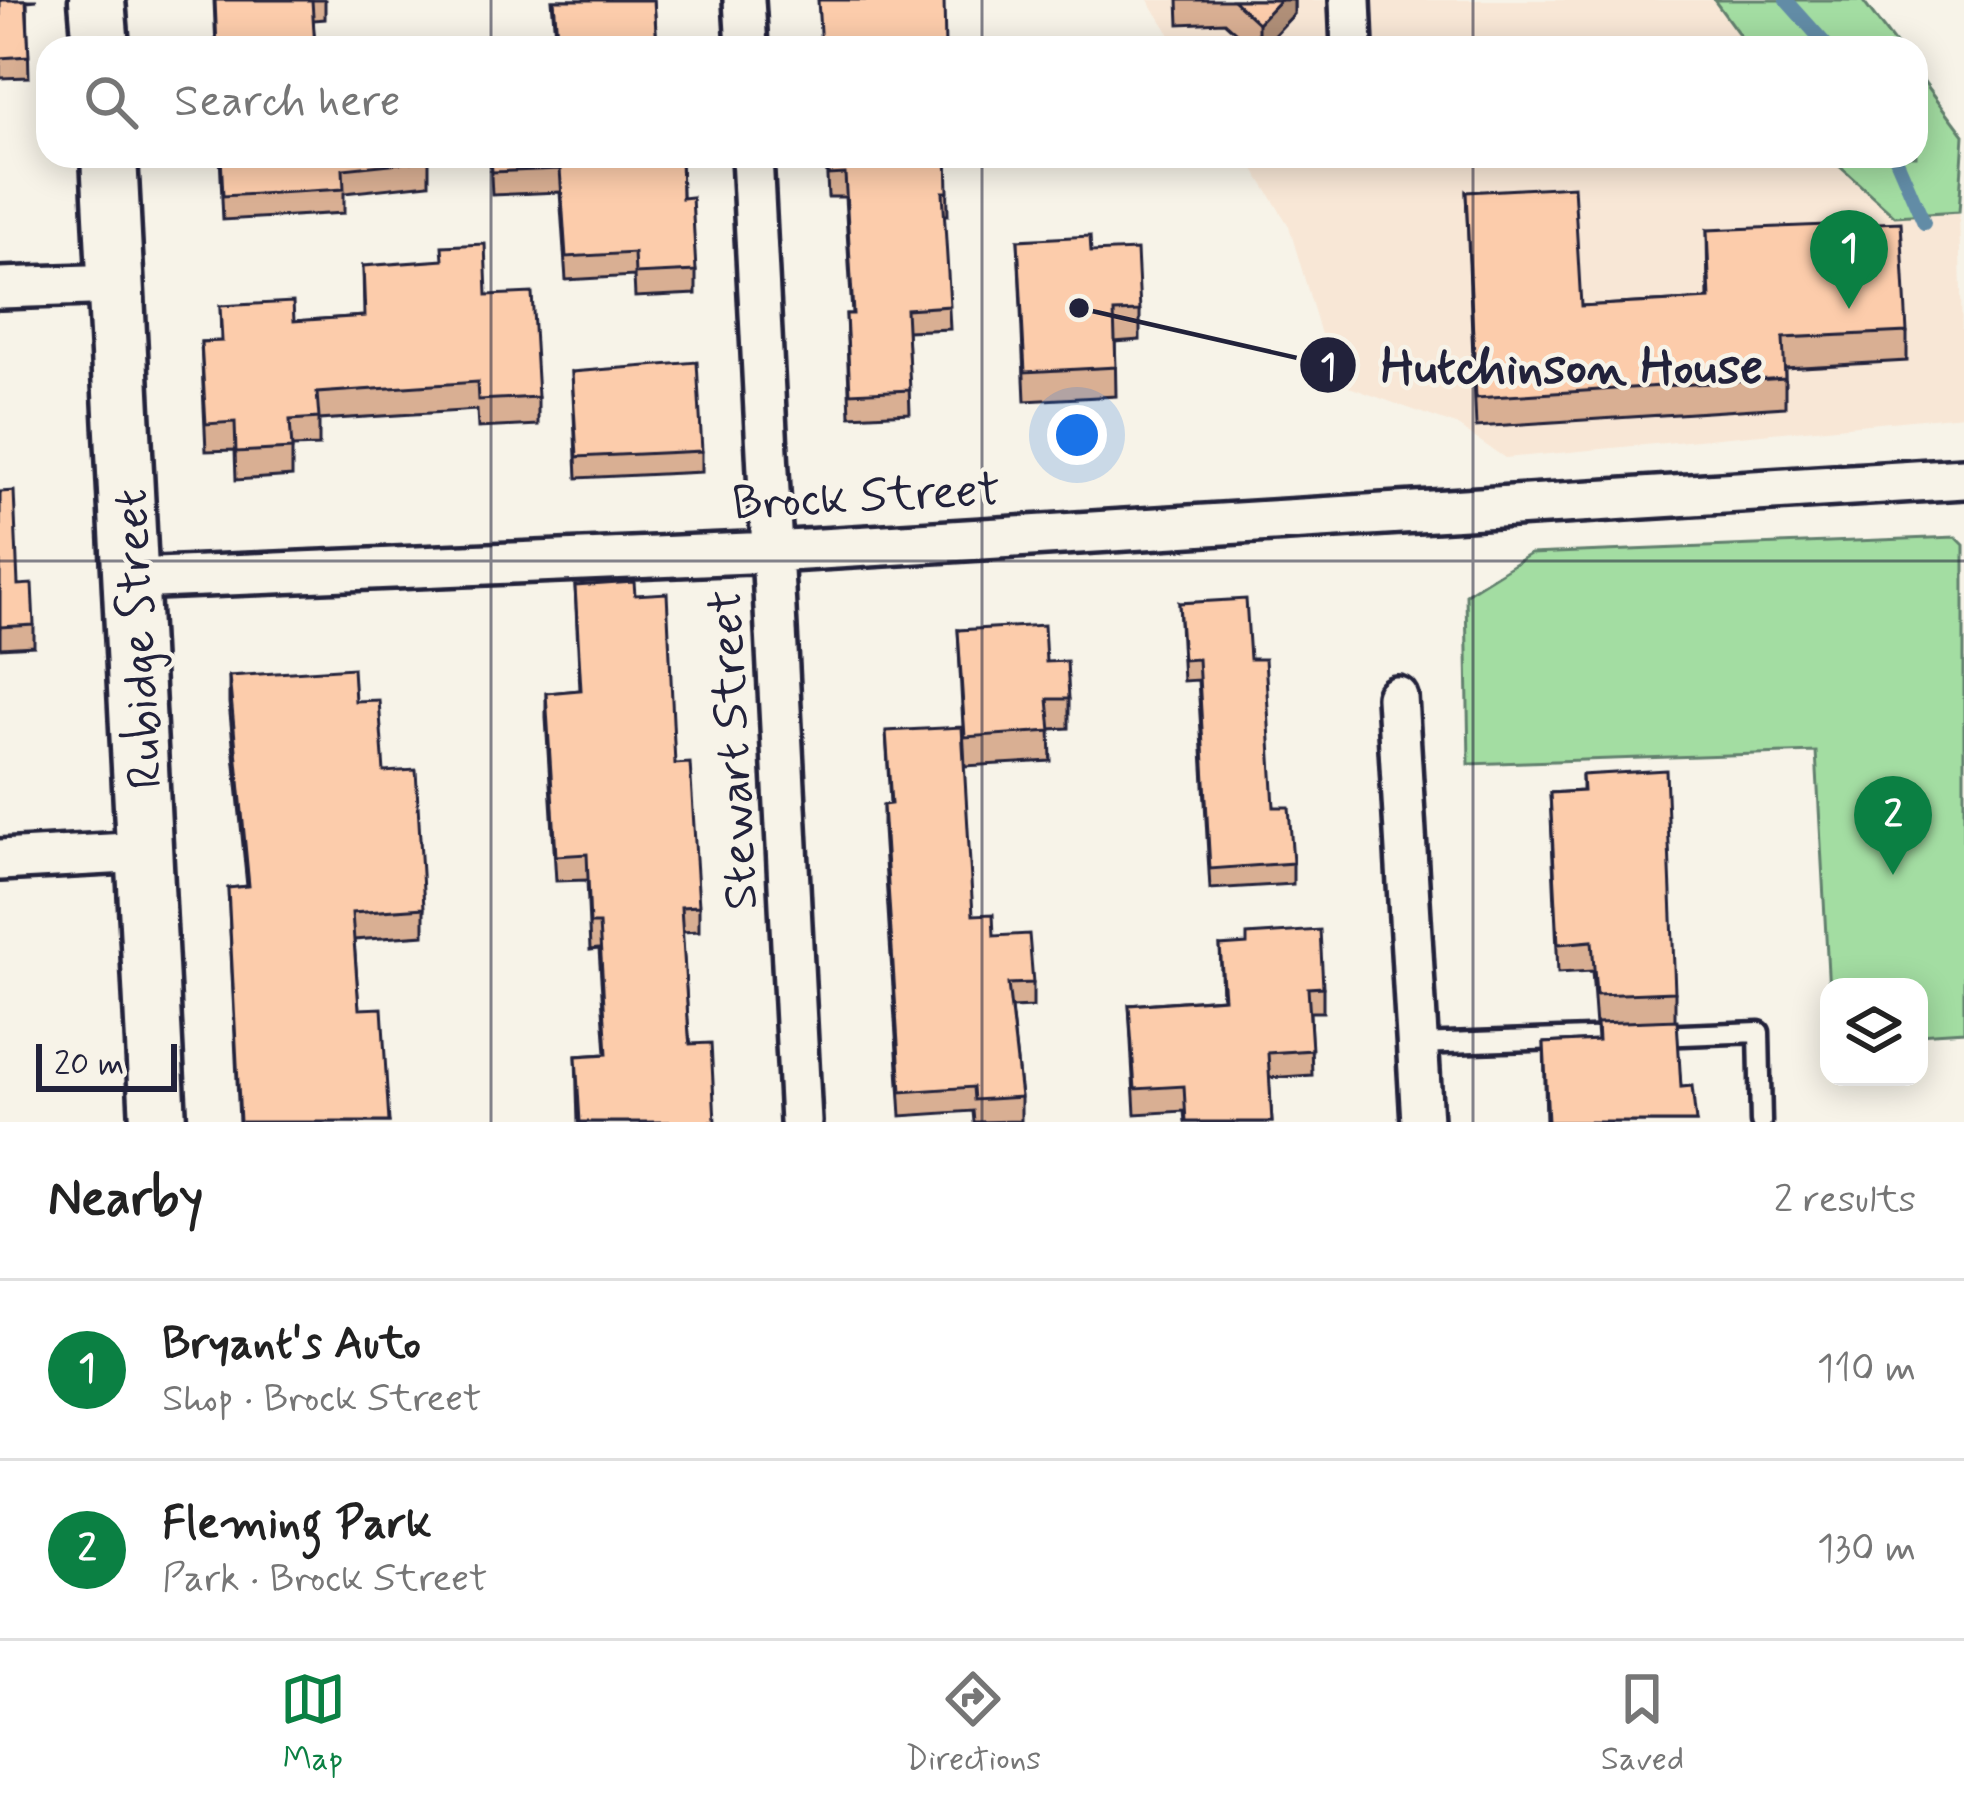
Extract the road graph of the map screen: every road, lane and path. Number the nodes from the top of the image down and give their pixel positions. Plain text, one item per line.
1 (97, 0) edge
2 (744, 0) edge
3 (1350, 0) edge
4 (99, 36) edge
5 (746, 36) edge
6 (1352, 36) edge
7 (110, 168) edge
8 (753, 168) edge
9 (119, 284) junction
10 (0, 288) edge
11 (1964, 478) edge
12 (772, 552) junction
13 (134, 579) junction
14 (1397, 697) dead end
15 (146, 853) junction
16 (0, 860) edge
17 (1418, 1044) junction
18 (158, 1122) edge
19 (801, 1122) edge
20 (1422, 1122) edge
21 (1761, 1122) edge

1 - 4 main road
2 - 5 street
3 - 6 street
7 - 9 main road, Rubidge Street
8 - 12 street, Stewart Street
9 - 10 street
9 - 13 main road, Rubidge Street
11 - 12 street, Brock Street
12 - 13 street, Brock Street
12 - 19 street, Stewart Street
13 - 15 main road, Rubidge Street
14 - 17 street
15 - 16 street
15 - 18 main road, Rubidge Street
17 - 20 street
17 - 21 lane

